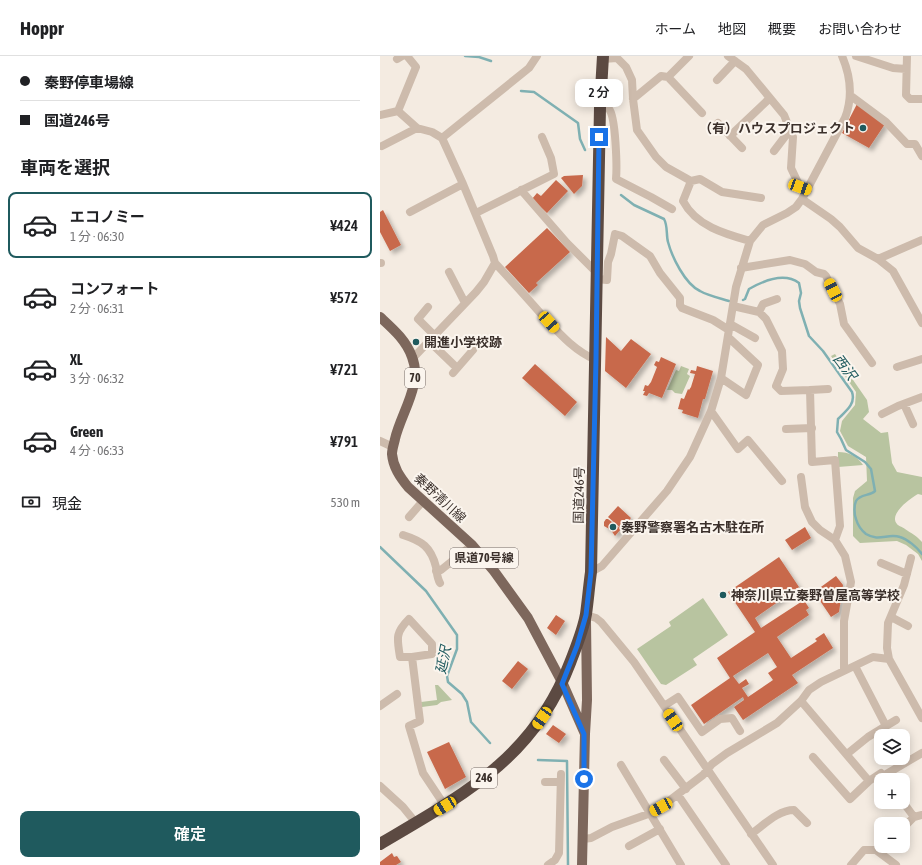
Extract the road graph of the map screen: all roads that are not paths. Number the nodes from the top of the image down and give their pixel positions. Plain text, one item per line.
1 (407, 56) edge
2 (537, 56) edge
3 (689, 56) edge
4 (842, 56) edge
5 (856, 56) edge
6 (907, 56) edge
7 (603, 57) edge
8 (732, 58) edge
9 (906, 69) junction
10 (668, 77) junction
11 (717, 80) dead end
12 (851, 96) junction
13 (770, 98) junction
14 (633, 99) junction
15 (922, 99) edge
16 (600, 107) junction
17 (398, 111) junction
18 (702, 114) dead end
19 (380, 115) edge
20 (718, 123) dead end
21 (417, 128) junction
22 (790, 130) junction
23 (730, 136) junction
24 (542, 137) dead end
25 (442, 138) junction
26 (382, 146) dead end
27 (742, 148) dead end
28 (774, 151) dead end
29 (922, 156) edge
30 (691, 181) junction
31 (463, 184) junction
32 (521, 190) junction
33 (808, 190) junction
34 (761, 198) dead end
35 (802, 199) junction
36 (672, 209) dead end
37 (410, 212) dead end
38 (476, 213) junction
39 (922, 240) edge
40 (750, 241) junction
41 (878, 259) junction
42 (495, 263) junction
43 (741, 268) junction
44 (449, 272) dead end
45 (596, 276) junction
46 (777, 299) dead end
47 (465, 303) junction
48 (733, 306) junction
49 (428, 307) dead end
50 (759, 312) junction
51 (380, 317) edge
52 (922, 323) edge
53 (729, 330) junction
54 (431, 338) junction
55 (755, 338) dead end
56 (473, 350) dead end
57 (413, 358) junction
58 (922, 359) edge
59 (596, 360) junction
60 (872, 363) dead end
61 (896, 367) dead end
62 (720, 378) junction
63 (828, 389) dead end
64 (810, 390) junction
65 (922, 397) edge
66 (904, 404) junction
67 (711, 411) junction
68 (882, 414) dead end
69 (913, 424) dead end
70 (812, 428) junction
71 (786, 429) dead end
72 (380, 442) edge
73 (393, 447) junction
74 (801, 477) dead end
75 (782, 481) dead end
76 (423, 501) junction
77 (409, 517) dead end
78 (403, 535) dead end
79 (836, 540) junction
80 (472, 545) junction
81 (911, 558) dead end
82 (881, 563) dead end
83 (436, 571) junction
84 (591, 572) junction
85 (907, 574) junction
86 (440, 583) dead end
87 (586, 615) junction
88 (891, 617) junction
89 (908, 626) dead end
90 (412, 657) junction
91 (888, 659) junction
92 (855, 666) junction
93 (844, 670) junction
94 (562, 684) junction
95 (397, 694) dead end
96 (801, 701) junction
97 (380, 706) edge
98 (664, 706) junction
99 (922, 718) edge
100 (896, 720) dead end
101 (886, 726) junction
102 (740, 731) dead end
103 (584, 734) junction
104 (922, 753) edge
105 (847, 754) junction
106 (813, 757) dead end
107 (664, 760) dead end
108 (621, 765) dead end
109 (707, 770) junction
110 (892, 773) edge
111 (874, 778) edge
112 (869, 781) junction
113 (545, 782) dead end
114 (380, 786) edge
115 (686, 789) junction
116 (678, 795) junction
117 (445, 806) junction
118 (910, 809) edge
119 (650, 813) junction
120 (918, 816) edge
121 (910, 822) edge
122 (416, 823) junction
123 (807, 823) dead end
124 (660, 829) junction
125 (751, 834) junction
126 (583, 839) junction
127 (380, 844) edge
128 (629, 846) dead end
129 (874, 849) edge
130 (883, 853) edge
131 (548, 865) edge
132 (582, 865) edge
133 (681, 865) edge
134 (726, 865) edge
135 (772, 865) edge
136 (851, 865) edge
137 (896, 865) edge

1 - 17 street
2 - 25 street
3 - 10 street
4 - 12 street
5 - 9 street
6 - 9 street
7 - 14 street
7 - 16 highway, 国道246号 / 246
8 - 11 street
8 - 13 street
9 - 15 street
10 - 14 street
10 - 18 street
12 - 29 street
12 - 33 street
13 - 22 street
13 - 23 street
14 - 30 street
16 - 36 street
16 - 45 highway, 国道246号 / 246
17 - 19 street
17 - 21 street
20 - 23 street
21 - 25 street
21 - 26 street
22 - 28 street
22 - 33 street
23 - 27 street
24 - 32 street
25 - 31 street
30 - 34 street
30 - 40 street
31 - 37 street
31 - 38 street
32 - 38 street
32 - 45 street
33 - 35 street
35 - 40 street
35 - 41 street
38 - 42 street
39 - 41 street
40 - 43 street
41 - 52 street
42 - 47 street
42 - 59 street
43 - 48 street
43 - 60 street
44 - 47 street
45 - 53 street
45 - 59 highway, 国道246号 / 246
46 - 50 street
47 - 54 street
48 - 50 street
48 - 53 street
49 - 54 street
50 - 64 street
51 - 57 main road, 秦野清川線 / 70
53 - 55 street
53 - 62 street
53 - 62 street
54 - 56 street
54 - 57 street
57 - 73 main road, 秦野清川線 / 70
58 - 61 street
59 - 84 highway, 国道246号 / 246
62 - 67 street
63 - 64 street
64 - 70 street
65 - 66 street
66 - 68 street
66 - 69 street
67 - 75 street
67 - 84 street
70 - 71 street
70 - 79 street
72 - 73 street
73 - 76 main road, 秦野清川線 / 県道70号線
74 - 79 street
76 - 77 street
76 - 80 main road, 秦野清川線 / 県道70号線
78 - 83 street
79 - 93 street
80 - 83 street
80 - 94 main road, 秦野清川線 / 県道70号線
81 - 85 street
82 - 85 street
83 - 86 street
84 - 87 highway, 国道246号 / 246
85 - 88 street
87 - 94 highway, 国道246号 / 246
87 - 98 street
87 - 103 main road
88 - 89 street
88 - 91 street
90 - 90 street
90 - 117 street
91 - 92 street
91 - 99 street
92 - 93 street
92 - 101 street
93 - 96 street
94 - 103 main road, 秦野清川線
94 - 117 highway, 国道246号 / 246
95 - 97 street
96 - 105 street
96 - 109 street
98 - 102 street
98 - 109 street
100 - 101 street
101 - 105 street
103 - 126 main road
104 - 110 street
105 - 112 street
106 - 112 street
107 - 115 street
108 - 119 street
109 - 115 street
109 - 125 street
111 - 112 street
113 - 131 street
114 - 122 street
115 - 116 street
116 - 119 street
116 - 134 street
117 - 122 highway, 国道246号 / 246
118 - 120 street
119 - 124 street
119 - 126 street
120 - 121 street
122 - 127 highway, 国道246号 / 246
123 - 125 street
124 - 128 street
124 - 133 street
125 - 135 street
126 - 132 main road
129 - 136 street
130 - 137 street

